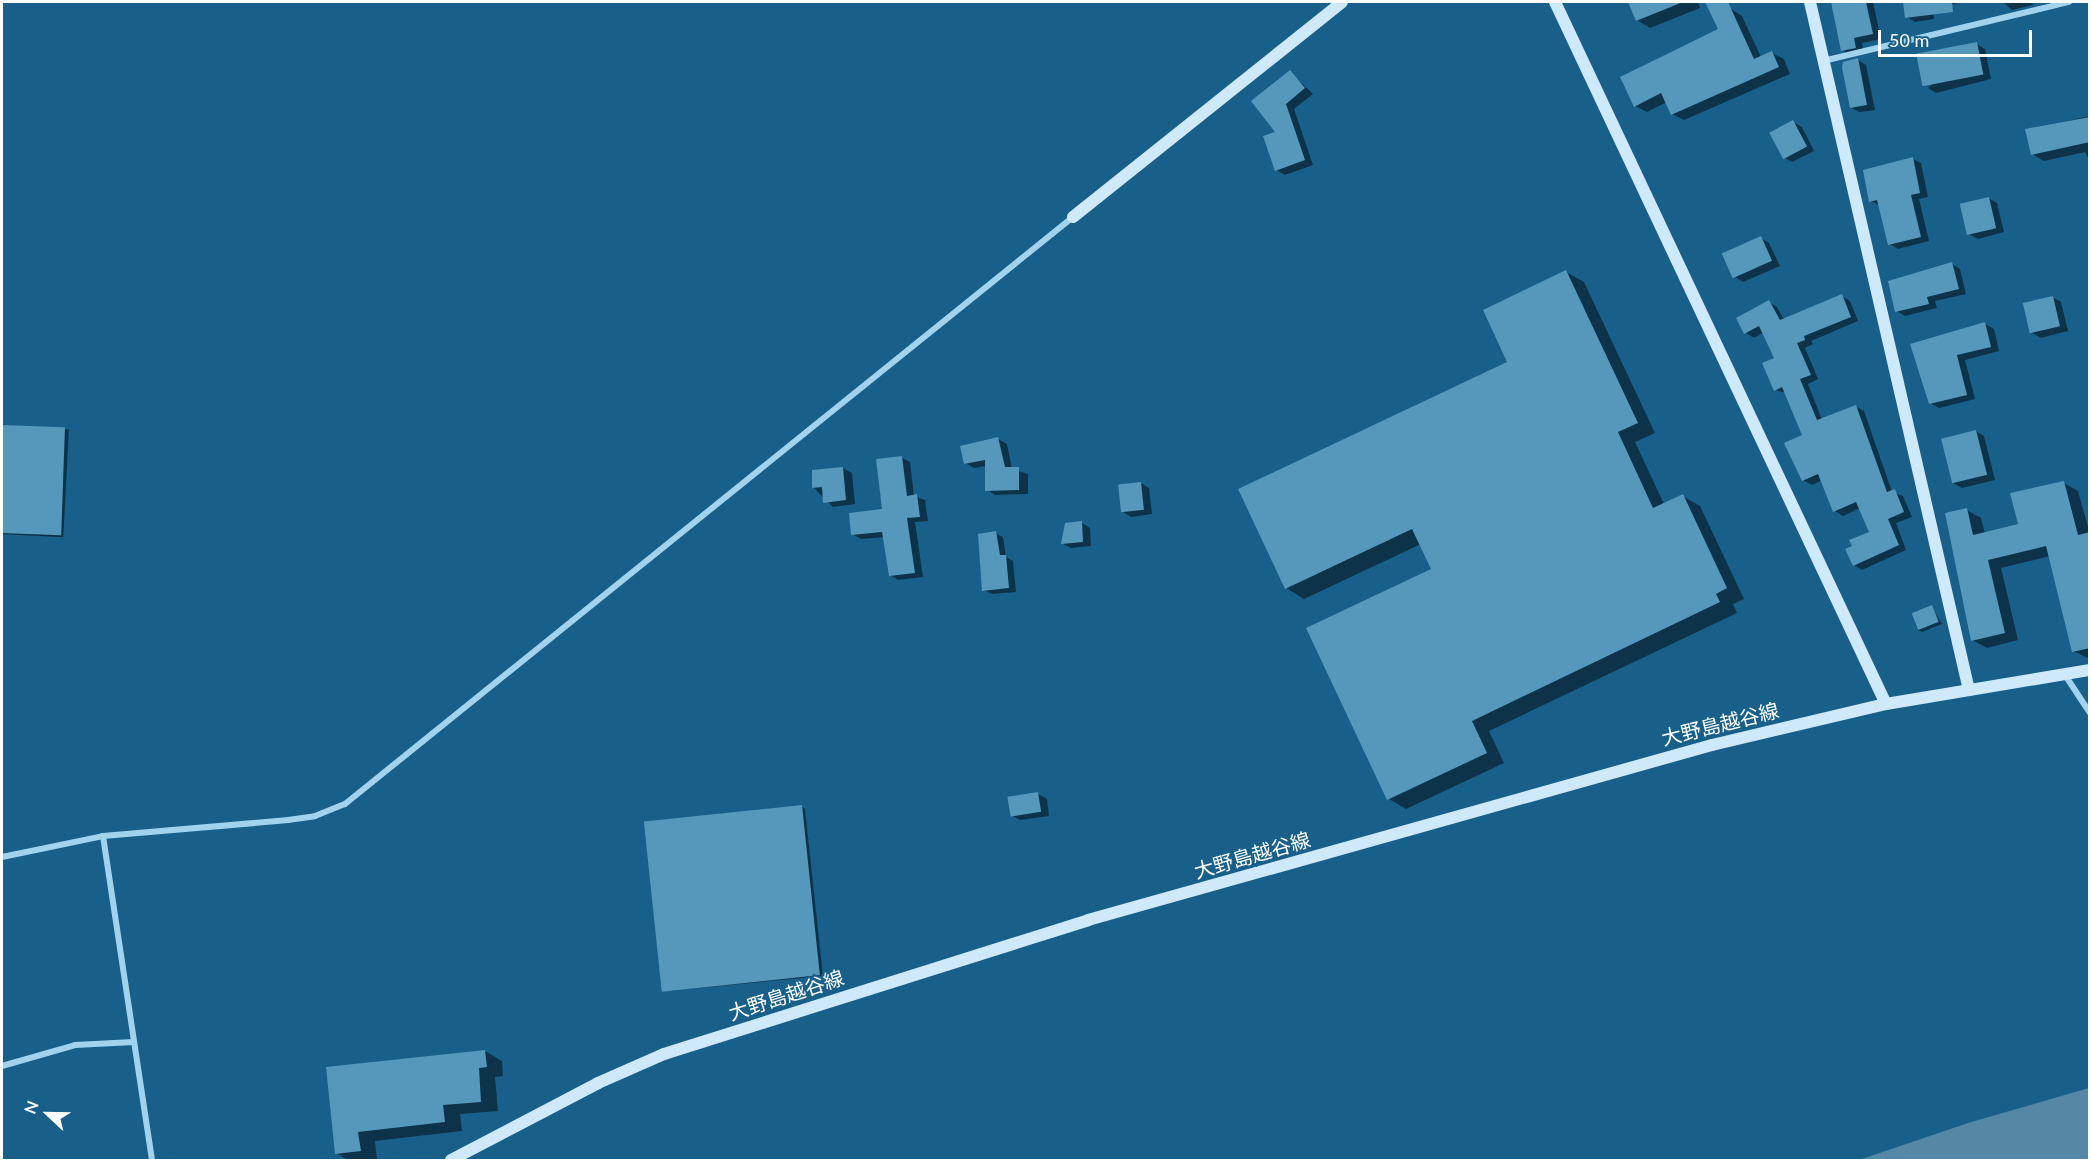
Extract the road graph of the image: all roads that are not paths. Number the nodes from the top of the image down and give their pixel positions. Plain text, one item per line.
1 (1342, 2) edge
2 (1555, 2) edge
3 (1810, 2) edge
4 (2069, 2) edge
5 (1823, 61) junction
6 (1073, 217) joint
7 (2090, 670) edge
8 (2064, 675) junction
9 (1969, 690) junction
10 (1886, 704) junction
11 (2090, 713) edge
12 (103, 836) junction
13 (2, 857) edge
14 (134, 1042) junction
15 (2, 1066) edge
16 (152, 1161) edge
17 (451, 1161) edge

1 - 6 street
2 - 10 street
3 - 5 street
4 - 5 street
5 - 9 street
6 - 12 street
7 - 8 street, 大野島越谷線
8 - 9 street, 大野島越谷線
8 - 11 street
9 - 10 street, 大野島越谷線
10 - 17 street, 大野島越谷線
12 - 13 street
12 - 14 street
14 - 15 street
14 - 16 street

